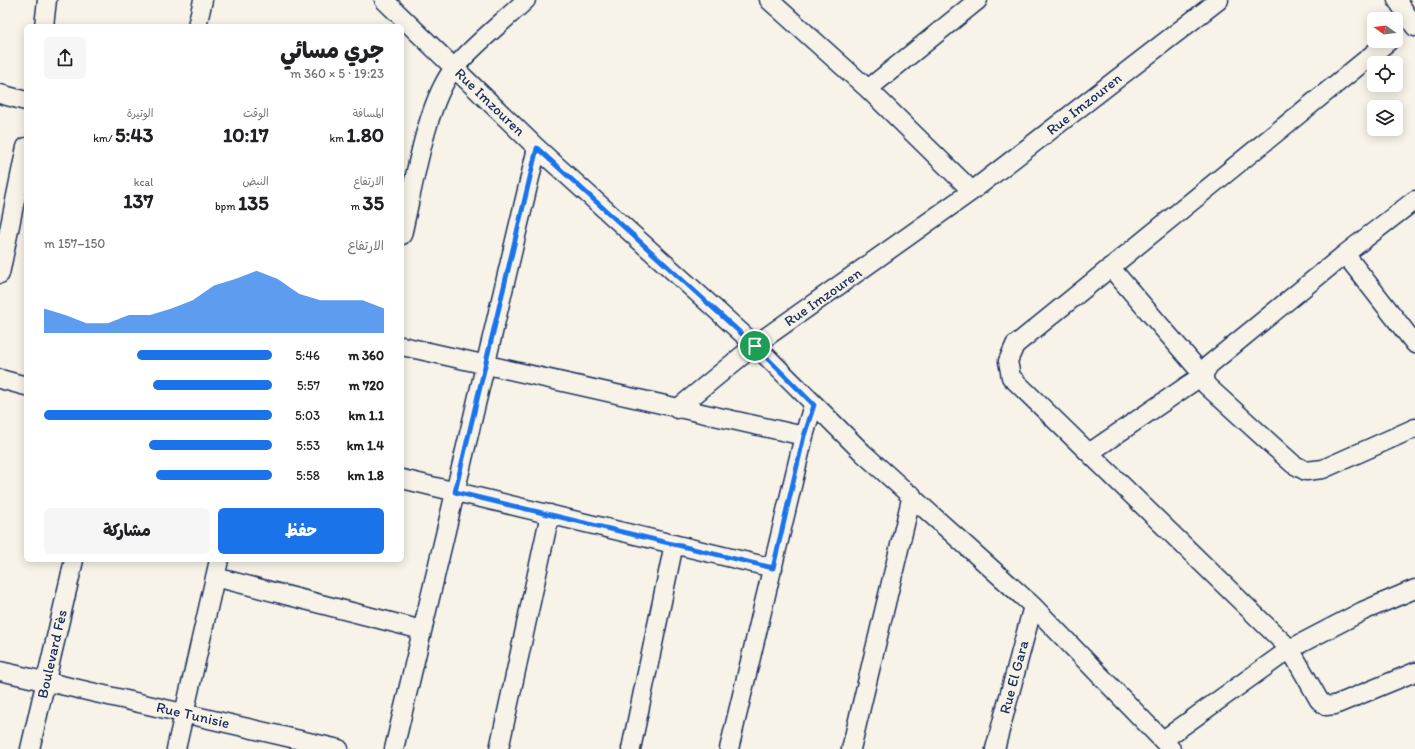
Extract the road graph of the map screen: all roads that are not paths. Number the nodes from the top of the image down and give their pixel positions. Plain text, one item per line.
1 (47, 0) edge
2 (203, 0) edge
3 (384, 0) edge
4 (526, 0) edge
5 (769, 0) edge
6 (978, 0) edge
7 (1219, 0) edge
8 (1397, 0) edge
9 (1414, 23) edge
10 (44, 24) edge
11 (198, 24) edge
12 (1403, 30) edge
13 (1380, 48) edge
14 (455, 68) junction
15 (868, 89) junction
16 (0, 94) edge
17 (24, 100) edge
18 (537, 148) junction
19 (24, 156) edge
20 (972, 191) junction
21 (1415, 200) edge
22 (405, 209) edge
23 (2, 254) edge
24 (1345, 254) junction
25 (1110, 267) junction
26 (0, 274) edge
27 (1415, 344) edge
28 (404, 346) edge
29 (755, 346) junction
30 (484, 366) junction
31 (1203, 374) junction
32 (0, 379) edge
33 (24, 385) edge
34 (814, 405) junction
35 (677, 409) junction
36 (1415, 428) edge
37 (804, 436) junction
38 (1089, 453) junction
39 (404, 479) edge
40 (455, 492) junction
41 (912, 495) junction
42 (550, 514) junction
43 (674, 544) junction
44 (74, 562) edge
45 (217, 568) edge
46 (773, 568) junction
47 (1415, 589) edge
48 (1033, 606) junction
49 (422, 630) junction
50 (1290, 649) junction
51 (0, 671) edge
52 (1415, 672) edge
53 (46, 683) junction
54 (183, 712) junction
55 (1167, 745) edge
56 (30, 749) edge
57 (176, 749) edge
58 (339, 749) edge
59 (394, 749) edge
60 (499, 749) edge
61 (631, 749) edge
62 (729, 749) edge
63 (851, 749) edge
64 (995, 749) edge

1 - 10 street
2 - 11 street
3 - 14 street, Rue Imzouren
4 - 14 street
5 - 15 street
6 - 15 street
7 - 20 street, Rue Imzouren
8 - 9 street
9 - 12 street
13 - 25 street
14 - 18 street, Rue Imzouren
14 - 22 street
15 - 20 street
16 - 17 street
18 - 29 street, Rue Imzouren
18 - 30 street
19 - 23 street
20 - 29 street, Rue Imzouren
21 - 24 street
23 - 26 street
24 - 27 street
24 - 31 street
25 - 31 street
25 - 38 street
28 - 30 street
29 - 34 street
29 - 35 street
30 - 35 street
30 - 40 street
31 - 36 street
31 - 38 street
32 - 33 street
34 - 37 street
34 - 41 street
35 - 37 street
37 - 46 street
38 - 50 street
39 - 40 street
40 - 42 street
40 - 49 street
41 - 48 street
41 - 63 street
42 - 43 street
42 - 60 street
43 - 46 street
43 - 61 street
44 - 53 street, Boulevard Fès
45 - 49 street
45 - 54 street
46 - 62 street
47 - 50 street
48 - 55 street
48 - 64 street, Rue El Gara
49 - 59 street
50 - 52 street
50 - 55 street
51 - 53 street, Rue Tunisie
53 - 54 street, Rue Tunisie
53 - 56 street, Boulevard Fès
54 - 57 street
54 - 58 street, Rue Tunisie

